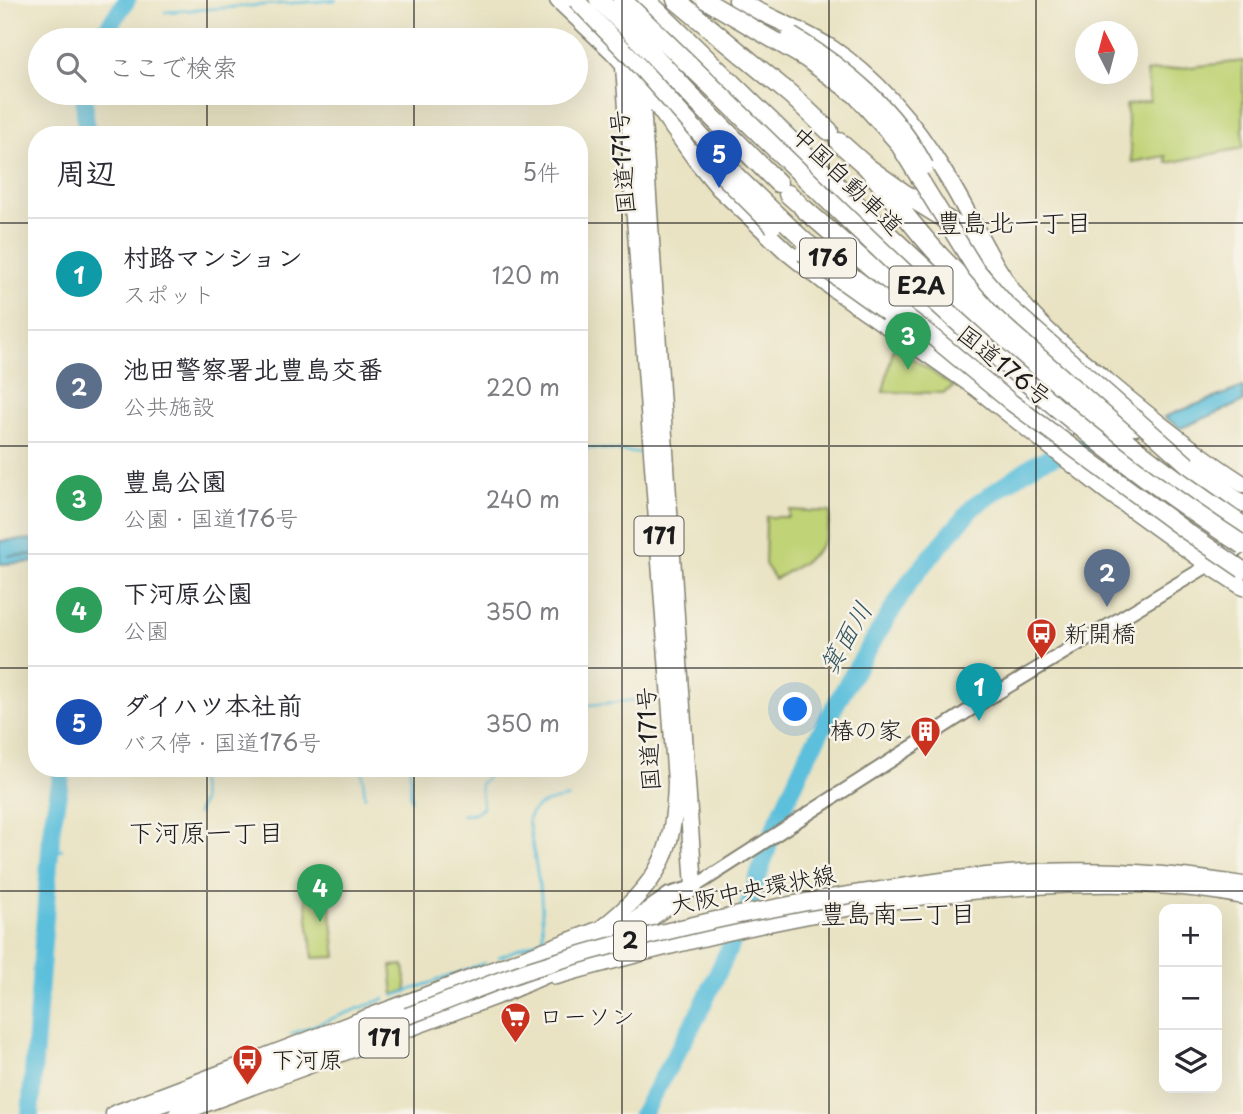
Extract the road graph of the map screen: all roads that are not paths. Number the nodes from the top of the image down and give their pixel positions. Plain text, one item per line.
1 (558, 0) edge
2 (576, 0) edge
3 (599, 0) edge
4 (621, 0) edge
5 (635, 0) edge
6 (646, 0) edge
7 (676, 0) edge
8 (705, 0) edge
9 (726, 0) edge
10 (737, 0) edge
11 (588, 28) edge
12 (588, 28) edge
13 (624, 65) junction
14 (640, 82) junction
15 (662, 110) junction
16 (867, 167) junction
17 (797, 202) junction
18 (965, 231) junction
19 (991, 260) joint
20 (856, 304) junction
21 (962, 362) junction
22 (1188, 465) junction
23 (1114, 478) junction
24 (1243, 484) edge
25 (1243, 504) edge
26 (1243, 526) edge
27 (1243, 545) edge
28 (1209, 565) junction
29 (1243, 570) edge
30 (1243, 587) edge
31 (1243, 885) edge
32 (694, 887) junction
33 (1243, 897) edge
34 (862, 899) junction
35 (499, 970) junction
36 (519, 987) junction
37 (114, 1114) edge
38 (132, 1114) edge
39 (177, 1114) edge

1 - 12 main road
2 - 21 main road, 国道176号 / 176, bridge
3 - 17 highway, bridge
4 - 13 main road, 国道171号 / 171
4 - 27 highway, 中国自動車道 / E2A, bridge
5 - 14 main road, 国道171号 / 171
6 - 26 highway, 中国自動車道 / E2A
7 - 16 highway
8 - 18 main road, 国道176号, bridge
9 - 18 main road, bridge
10 - 18 main road
11 - 13 main road
13 - 14 main road
13 - 35 main road, 国道171号 / 171
14 - 15 main road
14 - 32 main road, 国道171号 / 171
15 - 20 main road
15 - 21 main road, bridge
16 - 18 highway
16 - 22 highway, bridge
17 - 20 highway
17 - 23 highway, bridge
18 - 19 highway
18 - 22 main road, 国道176号, bridge
19 - 24 main road
20 - 28 main road
21 - 23 main road, 国道176号 / 176, bridge
22 - 25 main road, 国道176号
23 - 29 main road, 国道176号 / 176, bridge
27 - 28 main road
28 - 30 main road
28 - 32 street
31 - 34 main road, 大阪中央環状線 / 2
32 - 35 street
32 - 36 main road, 171
33 - 34 main road, 大阪中央環状線 / 2
34 - 36 main road, 大阪中央環状線 / 2
34 - 38 main road, 大阪中央環状線 / 2, bridge
35 - 37 main road, 国道171号 / 171
36 - 39 main road, 171

